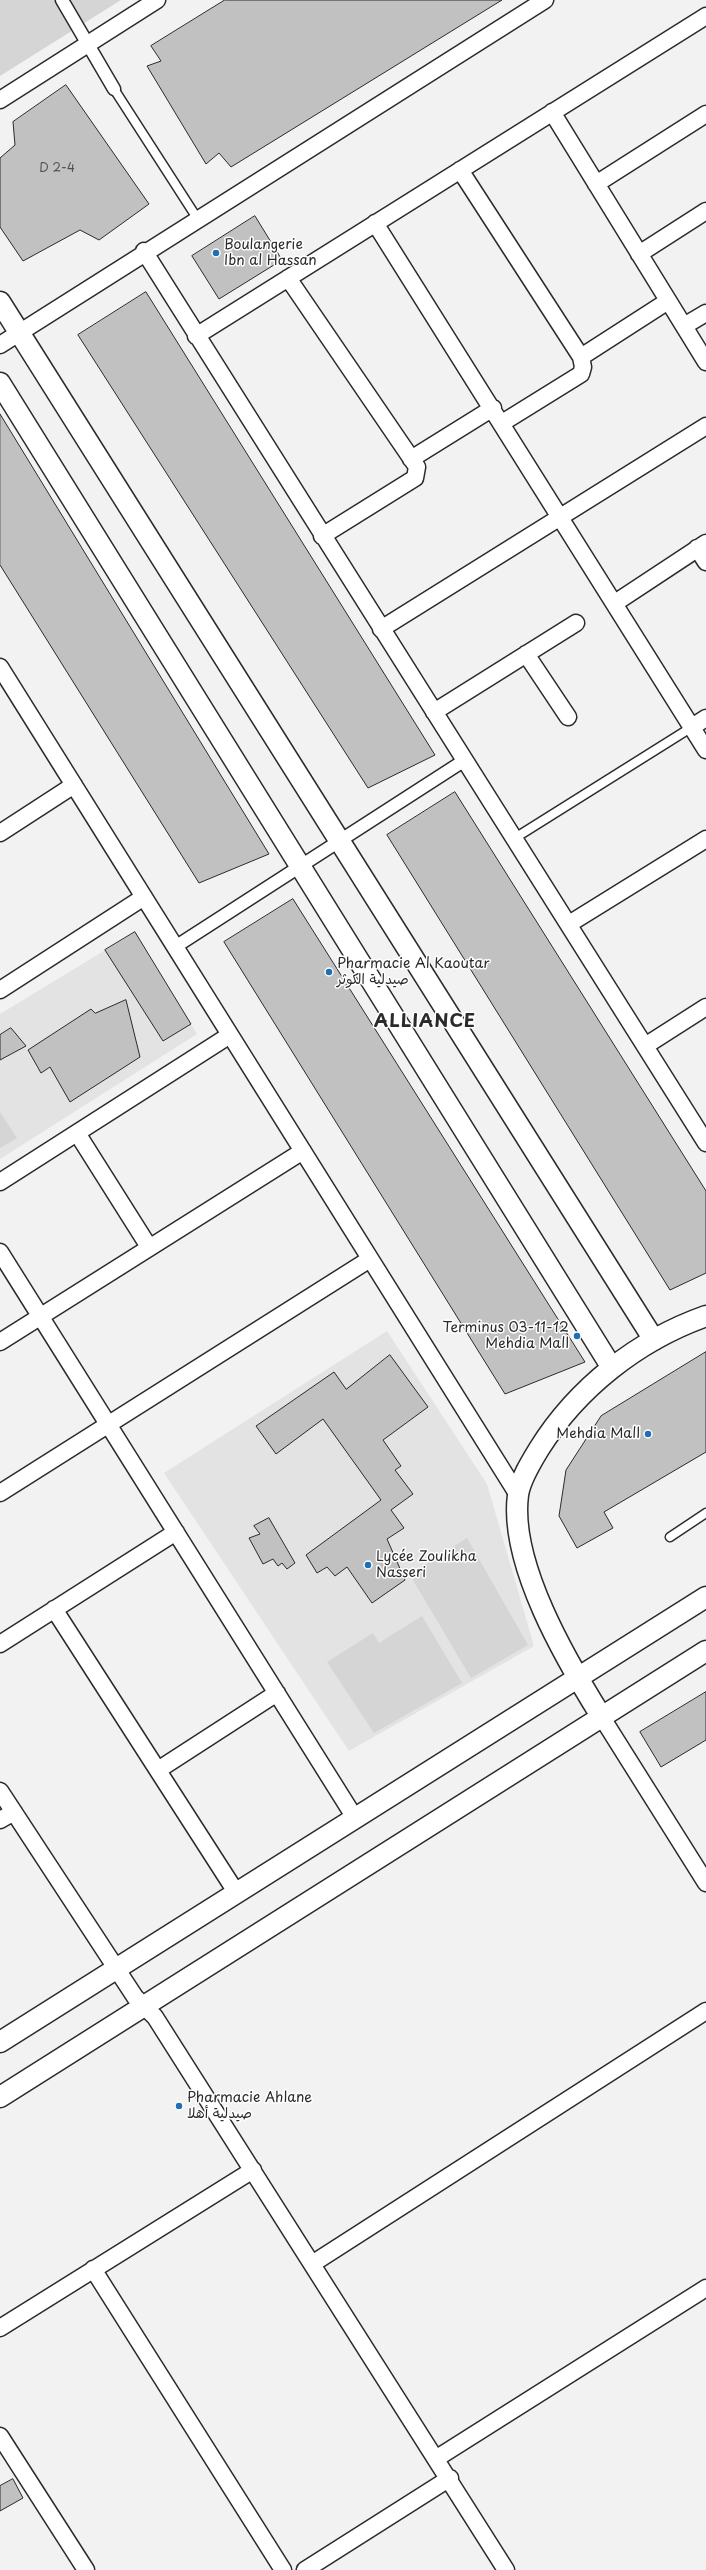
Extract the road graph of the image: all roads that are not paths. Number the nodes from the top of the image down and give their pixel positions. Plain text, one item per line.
1 (62, 0) edge
2 (157, 0) edge
3 (545, 0) edge
4 (706, 16) edge
5 (88, 44) junction
6 (114, 89) joint
7 (0, 100) edge
8 (552, 112) junction
9 (706, 114) edge
10 (460, 170) junction
11 (596, 184) junction
12 (706, 211) edge
13 (197, 218) junction
14 (376, 223) junction
15 (144, 252) junction
16 (639, 254) junction
17 (288, 278) junction
18 (668, 301) junction
19 (0, 302) edge
20 (706, 313) edge
21 (684, 326) junction
22 (19, 332) junction
23 (196, 336) junction
24 (0, 345) edge
25 (581, 356) junction
26 (706, 362) edge
27 (0, 383) edge
28 (493, 408) junction
29 (502, 423) junction
30 (706, 426) edge
31 (411, 459) junction
32 (562, 517) junction
33 (322, 536) junction
34 (702, 545) edge
35 (706, 562) edge
36 (615, 603) junction
37 (576, 623) dead end
38 (381, 629) junction
39 (526, 654) junction
40 (2, 675) edge
41 (434, 712) junction
42 (568, 717) dead end
43 (706, 718) edge
44 (692, 727) junction
45 (706, 750) edge
46 (465, 760) junction
47 (74, 785) junction
48 (0, 833) edge
49 (515, 838) junction
50 (706, 839) edge
51 (340, 842) junction
52 (301, 866) junction
53 (144, 897) junction
54 (569, 924) junction
55 (176, 947) junction
56 (0, 990) edge
57 (706, 1007) edge
58 (230, 1035) junction
59 (645, 1046) junction
60 (77, 1133) junction
61 (706, 1143) edge
62 (303, 1151) junction
63 (0, 1182) edge
64 (149, 1247) junction
65 (0, 1252) edge
66 (370, 1259) junction
67 (706, 1316) edge
68 (40, 1317) junction
69 (654, 1340) junction
70 (0, 1342) edge
71 (612, 1368) junction
72 (107, 1424) junction
73 (0, 1493) edge
74 (518, 1495) junction
75 (706, 1512) edge
76 (176, 1532) junction
77 (670, 1537) dead end
78 (706, 1597) edge
79 (54, 1609) junction
80 (0, 1644) edge
81 (706, 1651) edge
82 (577, 1677) junction
83 (277, 1694) junction
84 (600, 1716) junction
85 (158, 1770) junction
86 (0, 1791) edge
87 (14, 1812) junction
88 (354, 1818) junction
89 (0, 1820) edge
90 (706, 1883) edge
91 (236, 1892) junction
92 (116, 1968) junction
93 (142, 2005) junction
94 (706, 2010) edge
95 (0, 2042) edge
96 (0, 2097) edge
97 (252, 2170) junction
98 (312, 2264) junction
99 (93, 2269) junction
100 (706, 2288) edge
101 (0, 2328) edge
102 (0, 2436) edge
103 (437, 2458) junction
104 (450, 2478) junction
105 (86, 2570) edge
106 (284, 2570) edge
107 (305, 2570) edge
108 (506, 2570) edge

1 - 5 street
2 - 5 street
3 - 13 street
4 - 8 street
5 - 6 street
5 - 7 street
6 - 13 lane
8 - 10 street
8 - 11 street
9 - 11 street
10 - 14 street
10 - 25 street
11 - 16 street
12 - 16 street
13 - 15 street
14 - 17 street
14 - 28 street
15 - 22 street
15 - 23 street
16 - 18 street
17 - 23 street
17 - 31 street
18 - 21 street
18 - 25 street
19 - 22 street
20 - 21 street
21 - 26 street
22 - 24 street
22 - 51 street
23 - 33 street
25 - 29 street
27 - 52 street
28 - 29 street
28 - 31 street
29 - 32 street
30 - 32 street
31 - 33 street
32 - 36 street
32 - 38 street
33 - 38 street
34 - 35 street
34 - 36 street
36 - 44 street
37 - 39 street
38 - 41 street
39 - 41 street
39 - 42 street
40 - 47 street
41 - 46 street
43 - 44 street
44 - 45 street
44 - 49 lane
46 - 49 street
46 - 51 street
47 - 48 street
47 - 53 street
49 - 54 street
50 - 54 street
51 - 52 street
51 - 69 street
52 - 55 street
52 - 71 street
53 - 55 street
53 - 56 street
54 - 59 street
55 - 58 street
57 - 59 street
58 - 60 street
58 - 62 street
59 - 61 street
60 - 63 street
60 - 64 street
62 - 64 street
62 - 66 street
64 - 68 street
65 - 68 street
66 - 72 street
66 - 74 street
67 - 69 street
68 - 70 street
68 - 72 street
69 - 71 street
71 - 74 street
72 - 73 street
72 - 76 street
74 - 82 street
75 - 77 lane
76 - 79 street
76 - 83 street
78 - 82 street
79 - 80 street
79 - 85 street
81 - 84 street
82 - 84 street
82 - 88 street
83 - 85 street
83 - 88 street
84 - 90 street
84 - 93 street
85 - 91 street
86 - 87 street
87 - 89 street
87 - 92 street
88 - 91 street
91 - 92 street
92 - 93 street
92 - 95 street
93 - 96 street
93 - 97 street
94 - 98 street
97 - 98 street
97 - 99 street
98 - 103 street
99 - 101 street
99 - 106 street
100 - 103 street
102 - 105 street
103 - 104 street
104 - 107 street
104 - 108 street

